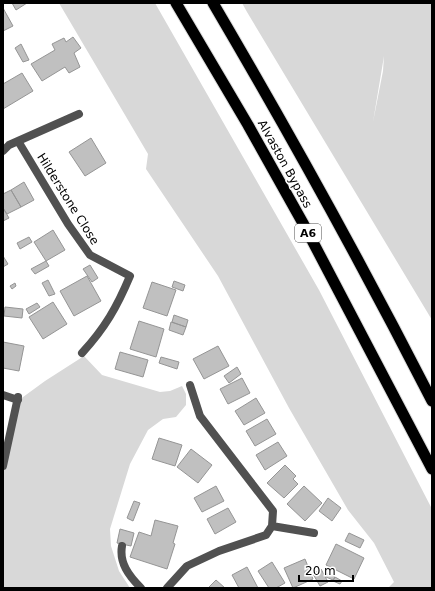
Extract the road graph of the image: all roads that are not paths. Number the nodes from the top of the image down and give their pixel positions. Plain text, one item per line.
1 (176, 3) edge
2 (213, 3) edge
3 (79, 114) dead end
4 (18, 141) junction
5 (5, 145) edge
6 (82, 353) dead end
7 (190, 385) dead end
8 (3, 395) edge
9 (432, 401) edge
10 (3, 466) edge
11 (432, 468) edge
12 (272, 526) junction
13 (314, 533) dead end
14 (122, 546) dead end
15 (141, 588) edge
16 (167, 588) edge

1 - 11 highway, Alvaston Bypass / A6
2 - 9 highway, Alvaston Bypass / A6
3 - 4 street
4 - 5 street
4 - 6 street, Hilderstone Close
7 - 12 street
8 - 10 street
12 - 13 street
12 - 16 street
14 - 15 street

